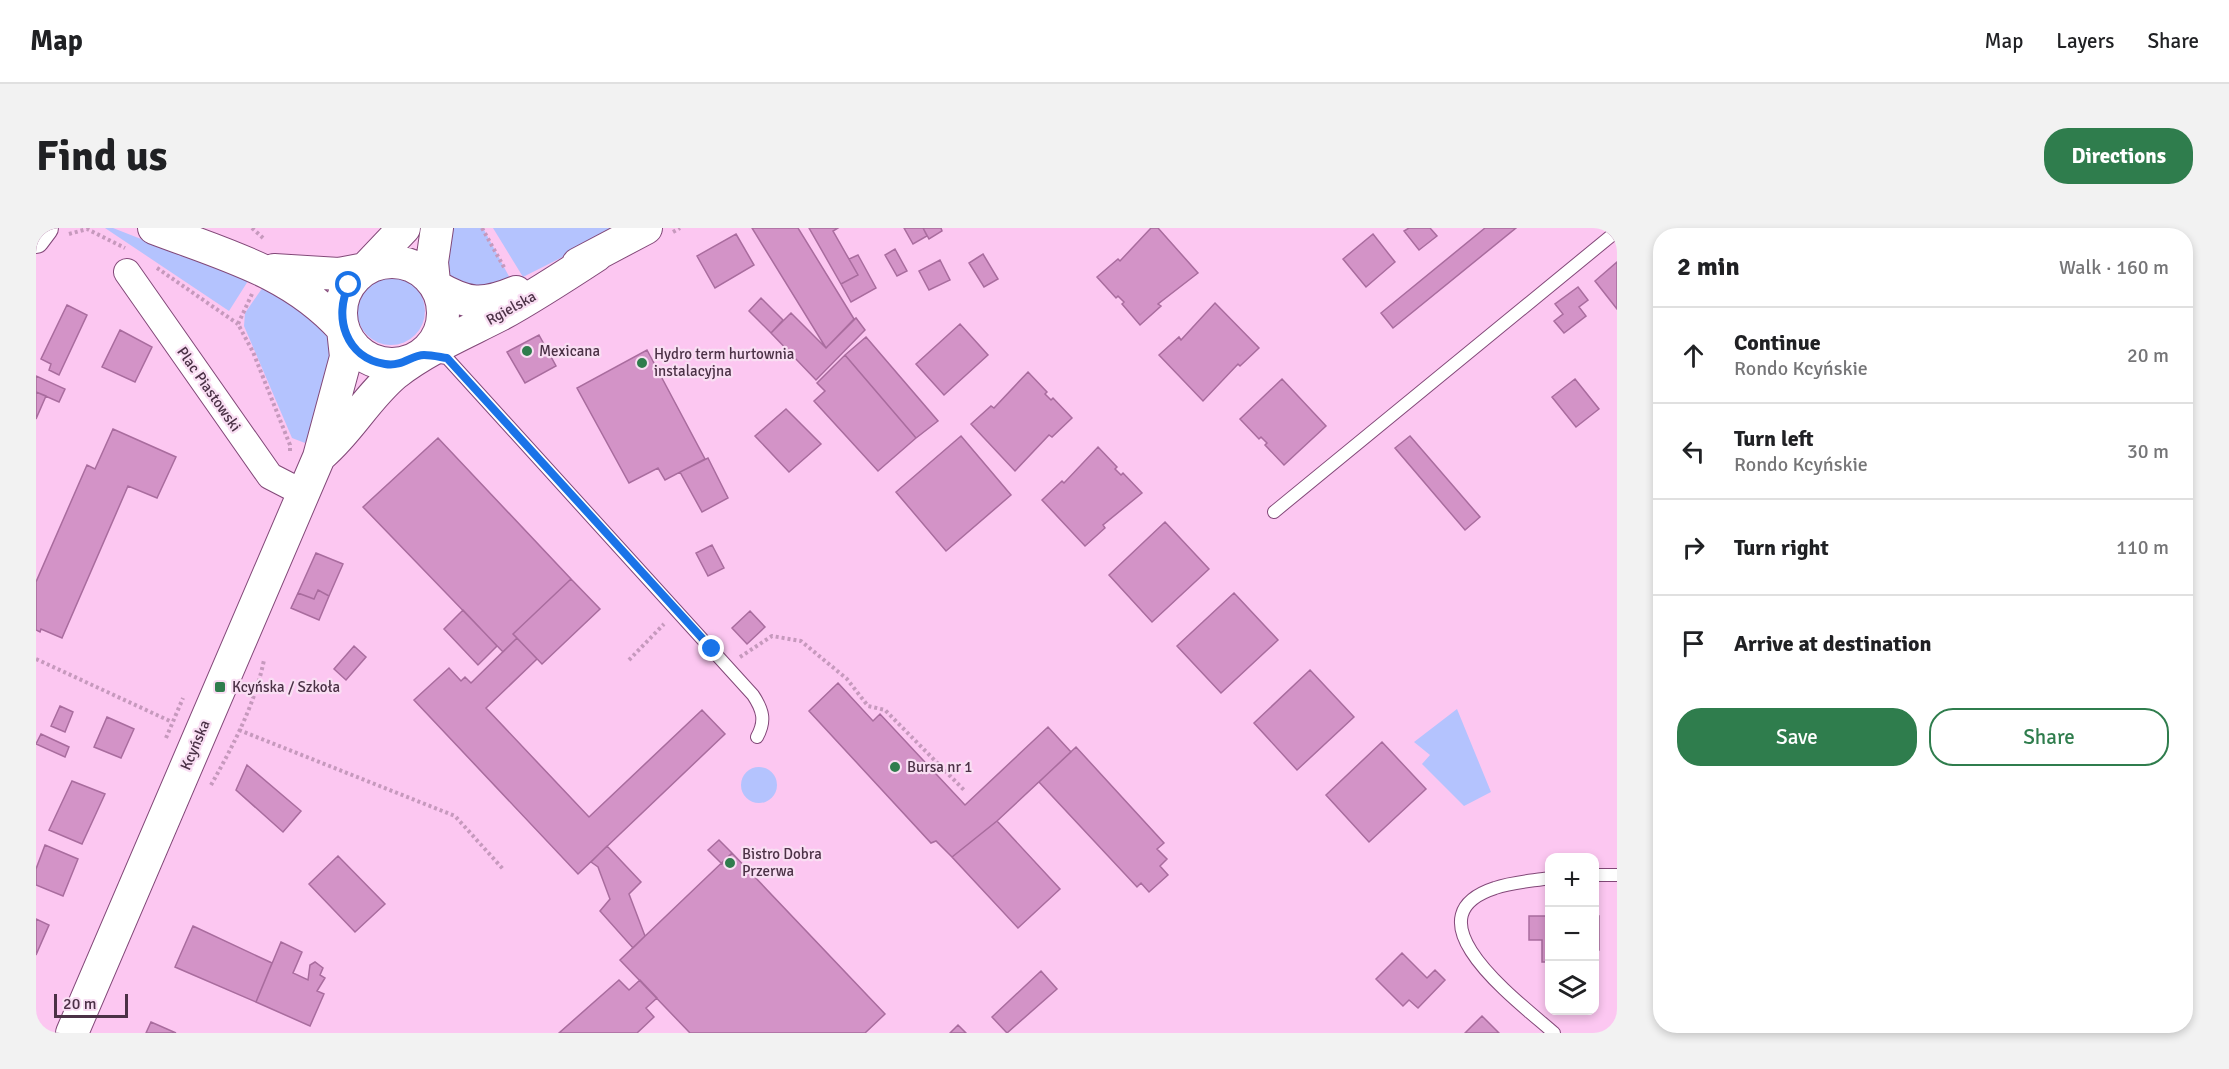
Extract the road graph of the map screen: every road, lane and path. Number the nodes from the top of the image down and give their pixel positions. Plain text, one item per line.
1 (45, 228) edge
2 (154, 228) edge
3 (404, 228) edge
4 (437, 228) edge
5 (646, 228) edge
6 (1617, 231) edge
7 (36, 240) edge
8 (597, 255) junction
9 (264, 269) junction
10 (365, 269) junction
11 (127, 272) dead end
12 (436, 284) junction
13 (344, 329) junction
14 (422, 354) junction
15 (319, 457) junction
16 (291, 487) junction
17 (1274, 512) dead end
18 (677, 611) junction
19 (36, 659) edge
20 (629, 660) dead end
21 (729, 668) junction
22 (186, 689) dead end
23 (172, 722) junction
24 (239, 730) dead end
25 (758, 737) dead end
26 (163, 744) dead end
27 (964, 790) dead end
28 (503, 869) dead end
29 (1599, 875) edge
30 (1617, 875) edge
31 (1545, 879) edge
32 (72, 1033) edge
33 (1554, 1033) edge

1 - 7 street
2 - 9 street
3 - 10 street
4 - 12 street
5 - 8 street, Rgielska
6 - 17 lane
8 - 12 street, Rgielska
8 - 14 street, Rgielska
9 - 10 street
9 - 13 street
9 - 16 path
10 - 12 street
10 - 13 street
11 - 16 street, Plac Piastowski
12 - 14 street
13 - 14 street
13 - 15 street, Kcyńska
14 - 15 street, Kcyńska
14 - 18 lane
15 - 16 street, Kcyńska
16 - 32 street, Kcyńska
18 - 20 path
18 - 21 lane
19 - 23 path
21 - 25 lane
21 - 27 path
22 - 23 path
23 - 26 path
24 - 28 path
29 - 30 lane
31 - 33 lane

